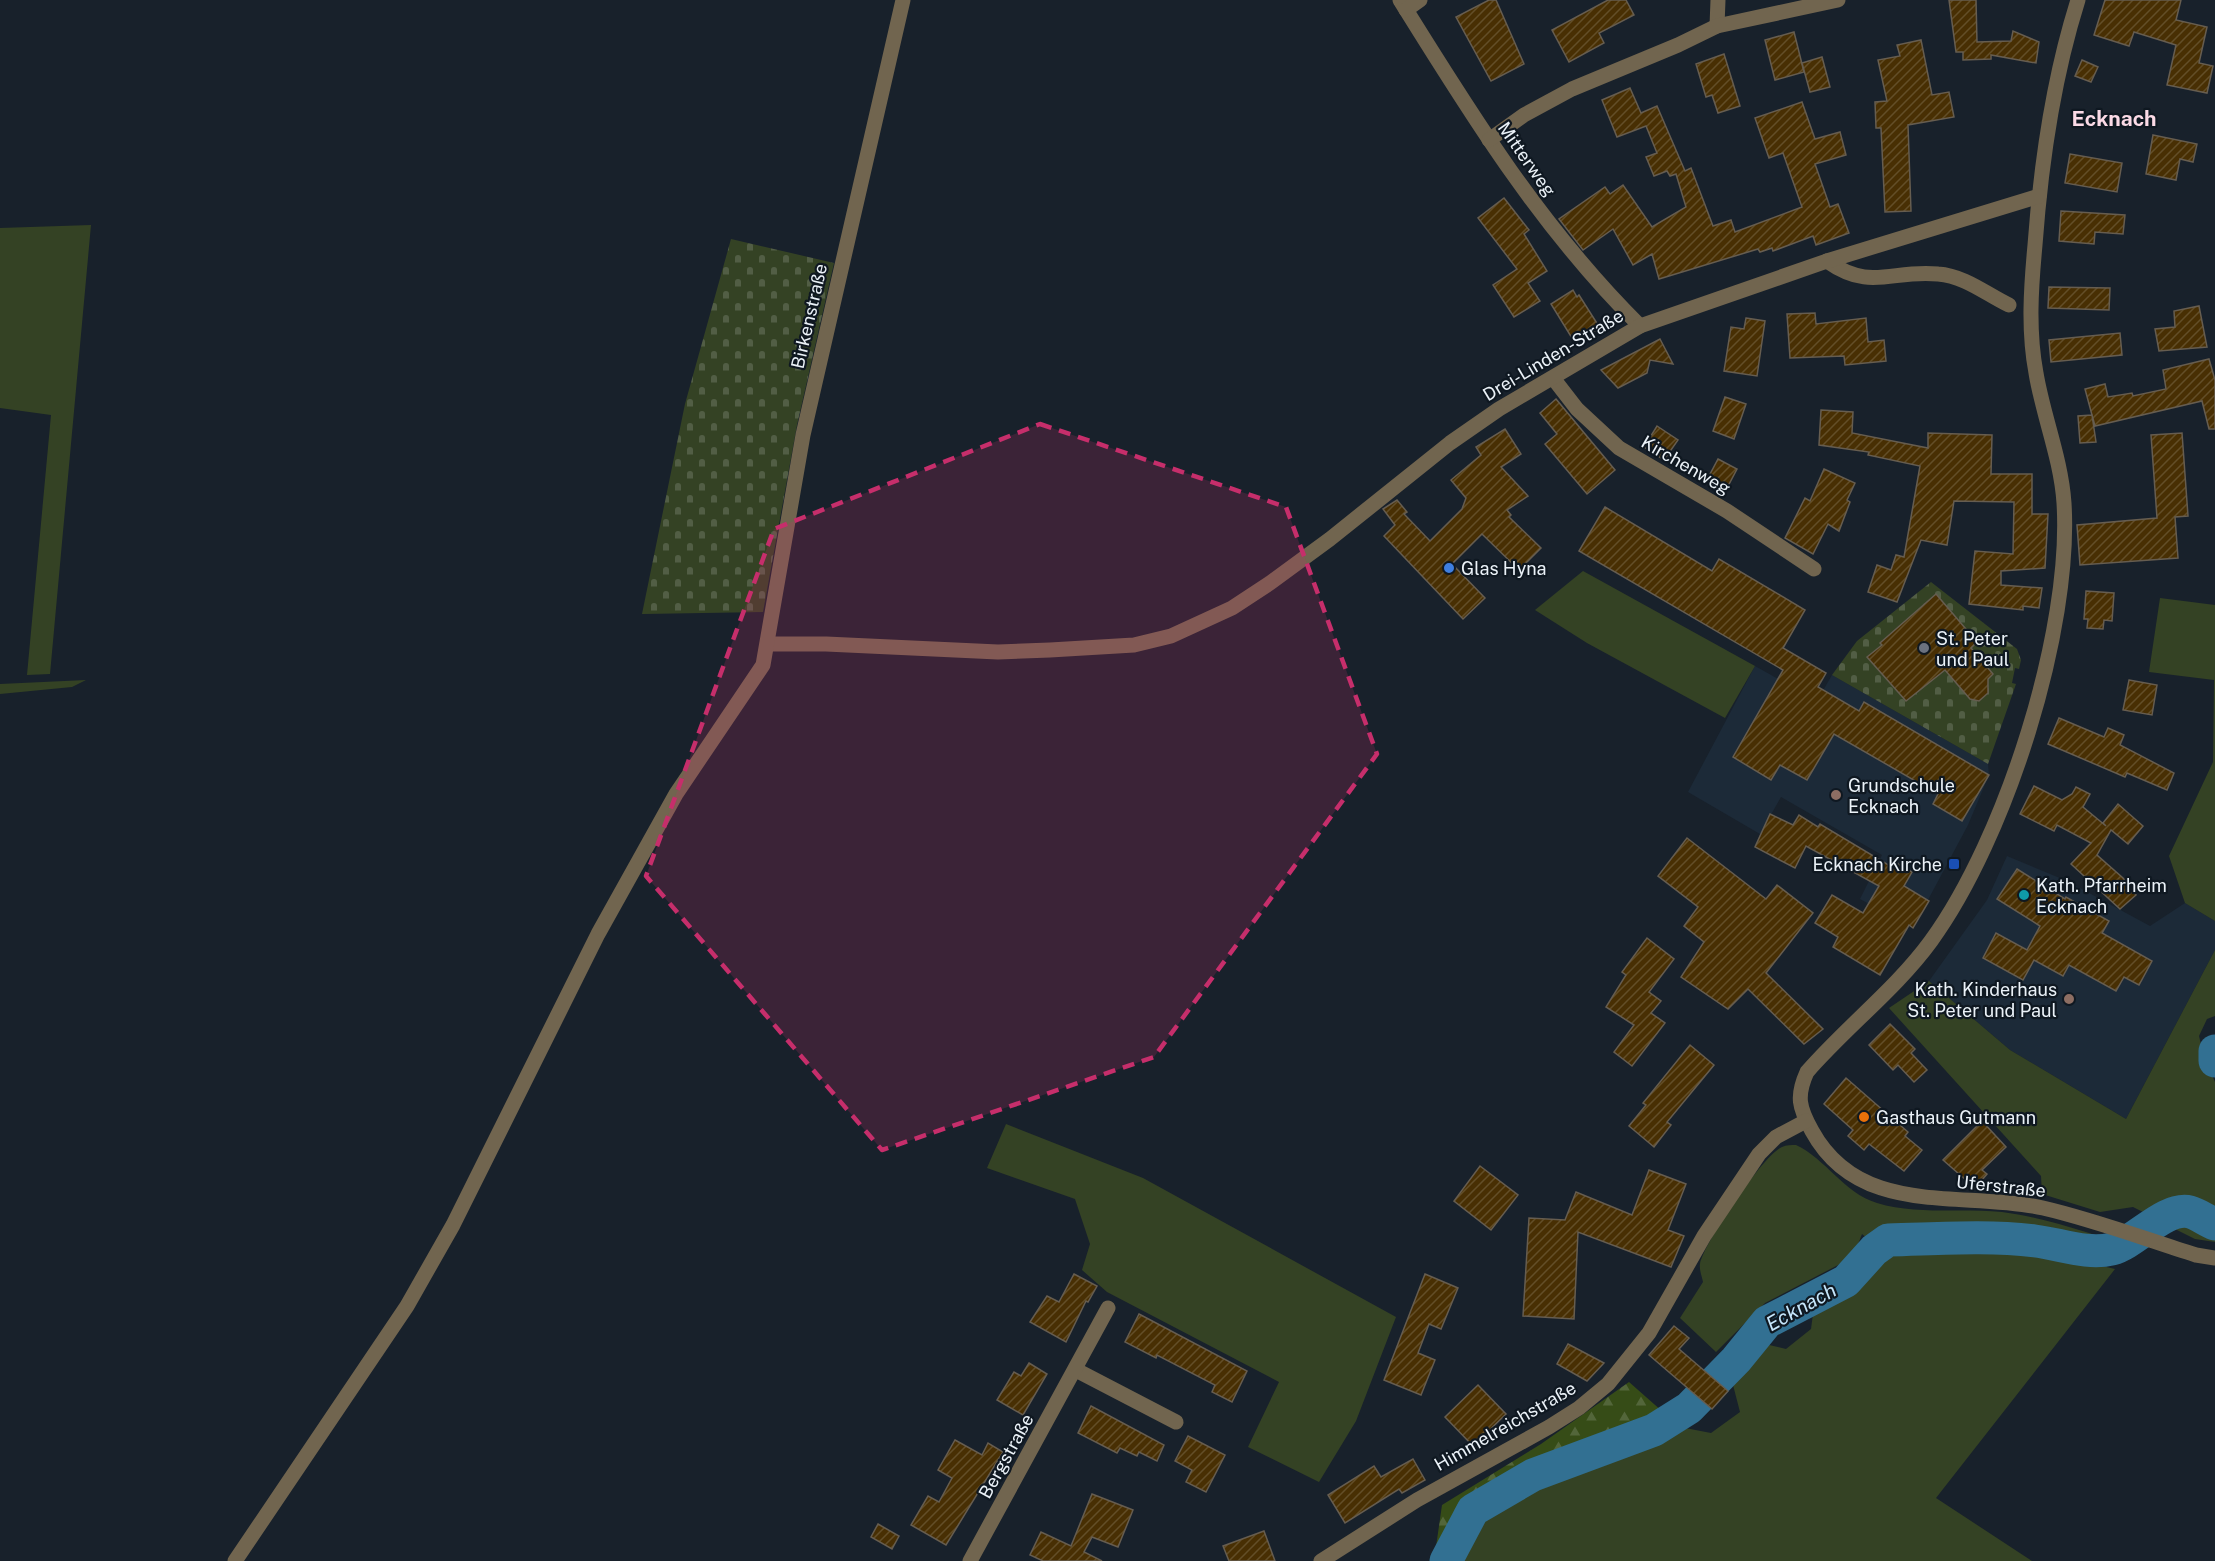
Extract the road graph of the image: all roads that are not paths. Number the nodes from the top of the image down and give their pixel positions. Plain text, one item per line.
1 (903, 0) edge
2 (1420, 0) edge
3 (1718, 0) edge
4 (1838, 0) edge
5 (2078, 0) edge
6 (1403, 5) edge
7 (1717, 26) junction
8 (1489, 140) junction
9 (2039, 196) junction
10 (1827, 261) junction
11 (2009, 305) dead end
12 (1640, 326) junction
13 (1553, 378) junction
14 (1814, 569) dead end
15 (768, 644) junction
16 (1806, 1121) junction
17 (2215, 1258) edge
18 (1108, 1308) dead end
19 (1076, 1370) junction
20 (1176, 1422) dead end
21 (234, 1561) edge
22 (970, 1561) edge
23 (1321, 1561) edge

1 - 15 street, Birkenstraße
2 - 6 street
3 - 7 street
4 - 7 street
5 - 9 street
6 - 8 street, Mitterweg
7 - 8 street
8 - 12 street, Mitterweg
9 - 10 street, Drei-Linden-Straße
9 - 16 street
10 - 11 street
10 - 12 street, Drei-Linden-Straße
12 - 13 street, Drei-Linden-Straße
13 - 14 street, Kirchenweg
13 - 15 street, Drei-Linden-Straße
15 - 21 street, Birkenstraße
16 - 17 street, Uferstraße
16 - 23 street, Himmelreichstraße
18 - 19 street, Bergstraße
19 - 20 street
19 - 22 street, Bergstraße

